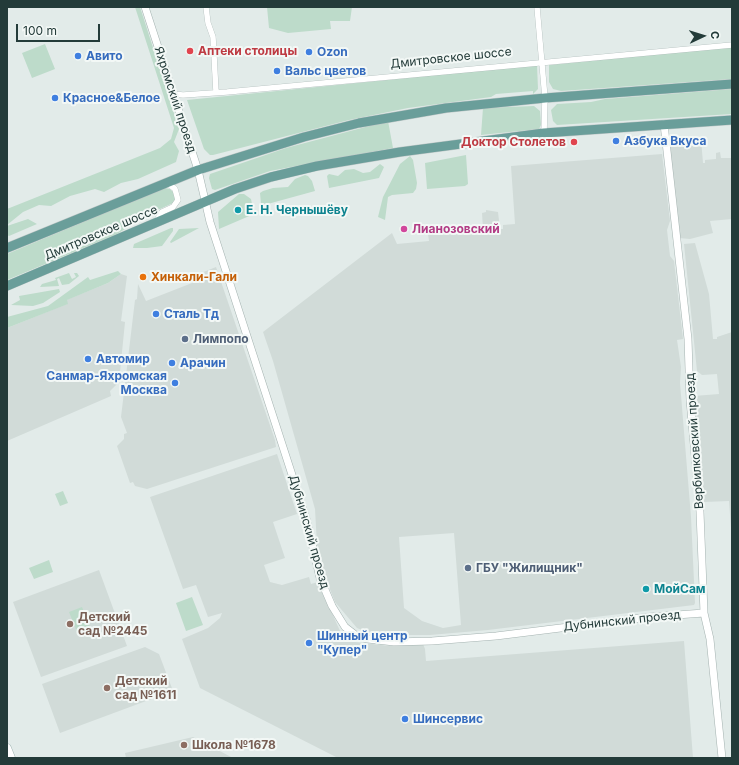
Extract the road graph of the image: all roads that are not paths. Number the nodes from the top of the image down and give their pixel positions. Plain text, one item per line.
1 (145, 7) edge
2 (206, 7) edge
3 (537, 7) edge
4 (732, 45) edge
5 (542, 61) junction
6 (732, 84) edge
7 (216, 92) junction
8 (173, 94) junction
9 (545, 98) junction
10 (732, 120) edge
11 (664, 124) junction
12 (544, 133) junction
13 (198, 170) junction
14 (161, 184) junction
15 (205, 202) junction
16 (156, 222) junction
17 (7, 248) edge
18 (7, 286) edge
19 (704, 613) junction
20 (7, 748) edge
21 (11, 758) edge
22 (722, 758) edge

1 - 8 street, Яхромский проезд
2 - 7 street
3 - 5 street
4 - 5 street, Дмитровское шоссе
5 - 7 street, Дмитровское шоссе
5 - 9 street
6 - 9 main road, Дмитровское шоссе
7 - 8 street, Дмитровское шоссе
8 - 13 street, Яхромский проезд
9 - 12 street
9 - 13 main road, Дмитровское шоссе
10 - 11 main road, Дмитровское шоссе
11 - 12 main road, Дмитровское шоссе
11 - 19 street, Вербилковский проезд
12 - 15 main road, Дмитровское шоссе
13 - 14 main road, Дмитровское шоссе
13 - 15 street
14 - 16 street
14 - 17 main road, Дмитровское шоссе
15 - 16 main road, Дмитровское шоссе
15 - 19 street, Дубнинский проезд
16 - 18 main road, Дмитровское шоссе
19 - 22 street, Вербилковский проезд
20 - 21 main road

